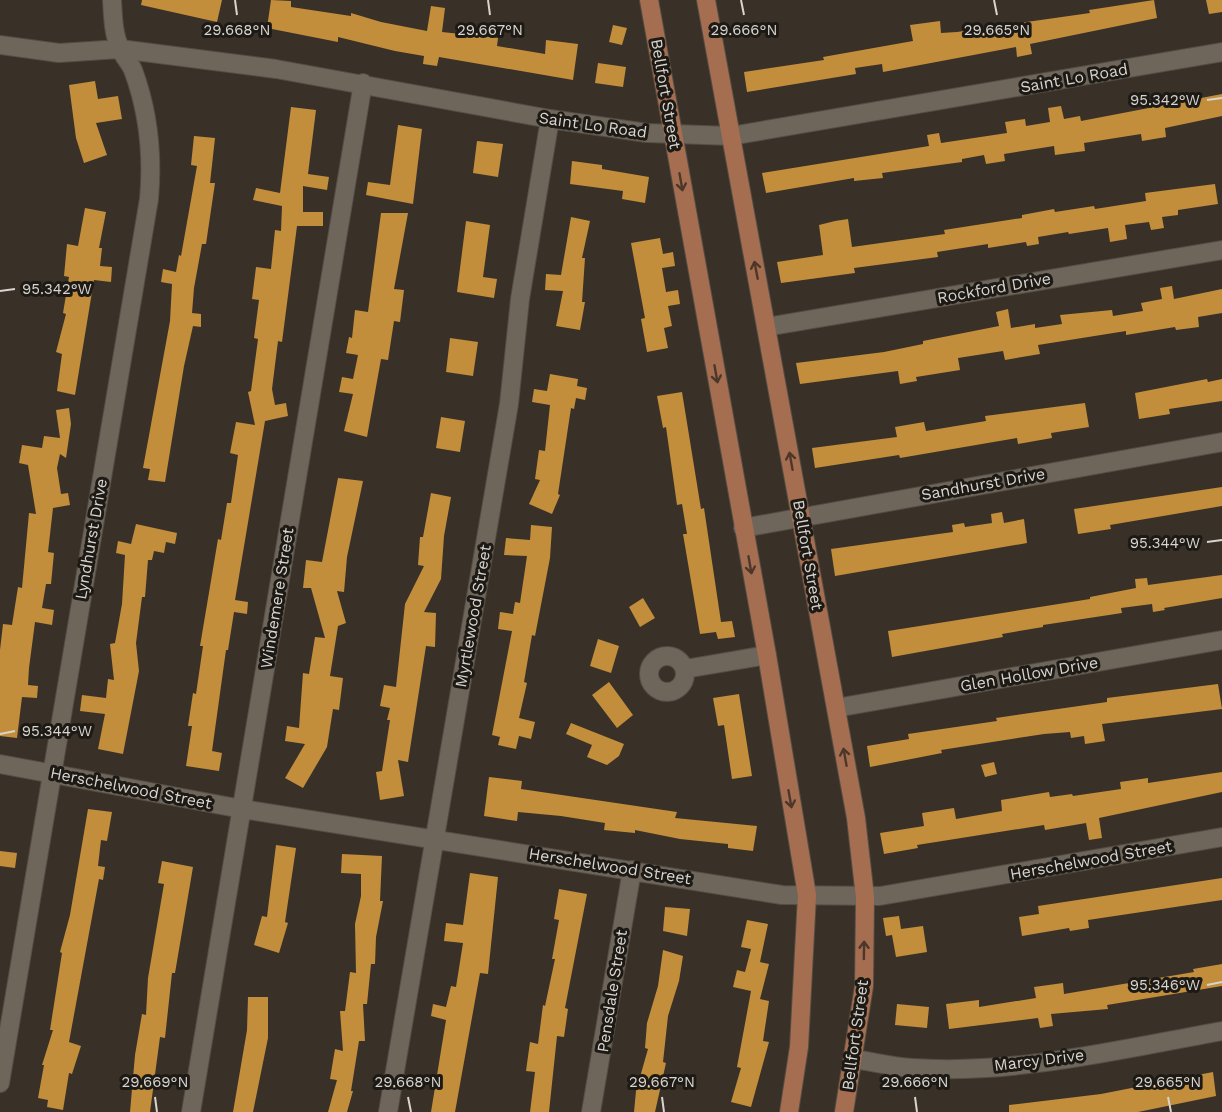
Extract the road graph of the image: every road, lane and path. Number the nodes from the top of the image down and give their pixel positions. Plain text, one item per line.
1 (112, 0) edge
2 (649, 0) edge
3 (706, 0) edge
4 (0, 45) edge
5 (120, 49) junction
6 (1222, 52) edge
7 (363, 83) junction
8 (550, 119) junction
9 (673, 135) junction
10 (731, 136) junction
11 (1222, 250) edge
12 (766, 327) junction
13 (1222, 442) edge
14 (801, 516) junction
15 (743, 528) junction
16 (1222, 640) edge
17 (767, 655) junction
18 (685, 669) dead end
19 (836, 708) junction
20 (0, 764) edge
21 (51, 772) junction
22 (242, 809) junction
23 (435, 837) junction
24 (1222, 837) edge
25 (632, 870) junction
26 (807, 895) junction
27 (865, 897) junction
28 (1222, 1031) edge
29 (854, 1059) junction
30 (0, 1083) edge
31 (192, 1112) edge
32 (388, 1112) edge
33 (591, 1112) edge
34 (789, 1112) edge
35 (844, 1112) edge

1 - 5 street, Lyndhurst Drive
2 - 9 main road, Bellfort Street
3 - 10 main road, Bellfort Street
4 - 5 street, Saint Lo Road
5 - 7 street, Saint Lo Road
5 - 21 street, Lyndhurst Drive
6 - 10 street, Saint Lo Road
7 - 8 street, Saint Lo Road
7 - 22 street, Windemere Street
8 - 9 street, Saint Lo Road
8 - 23 street, Myrtlewood Street
9 - 10 street, Saint Lo Road
9 -> 15 main road, Bellfort Street
12 -> 10 main road, Bellfort Street
11 - 12 street, Rockford Drive
14 -> 12 main road, Bellfort Street
13 - 14 street, Sandhurst Drive
14 - 15 street, Sandhurst Drive
14 - 19 main road, Bellfort Street
15 -> 17 main road, Bellfort Street
16 - 19 street, Glen Hollow Drive
17 - 18 street
17 -> 26 main road, Bellfort Street
27 -> 19 main road, Bellfort Street
20 - 21 street, Herschelwood Street
21 - 22 street, Herschelwood Street
21 - 30 street, Lyndhurst Drive
22 - 23 street, Herschelwood Street
22 - 31 street, Windemere Street
23 - 25 street, Herschelwood Street
23 - 32 street, Myrtlewood Street
24 - 27 street, Herschelwood Street
25 - 26 street, Herschelwood Street
25 - 33 street, Pensdale Street
26 - 27 street, Herschelwood Street
26 - 34 main road, Bellfort Street
29 -> 27 main road, Bellfort Street
28 - 29 street, Marcy Drive
29 - 35 main road, Bellfort Street

